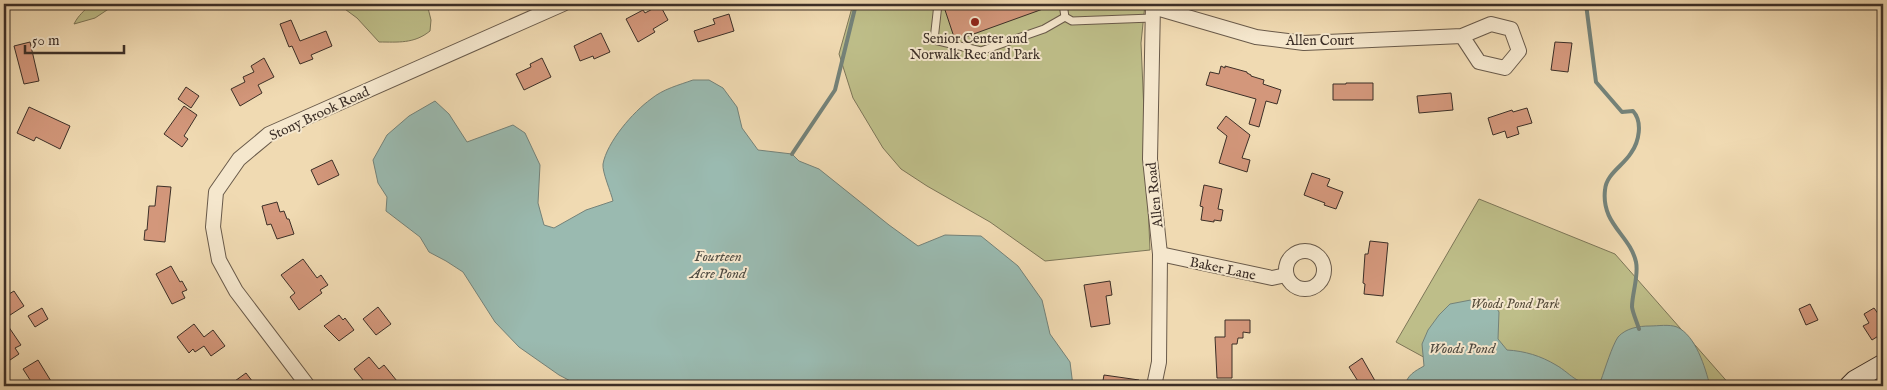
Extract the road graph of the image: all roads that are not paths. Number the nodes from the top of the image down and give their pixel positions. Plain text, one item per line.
1 (563, 4) edge
2 (938, 4) edge
3 (1063, 4) edge
4 (1153, 9) edge
5 (1065, 17) junction
6 (1462, 36) dead end
7 (1160, 254) junction
8 (1286, 275) dead end
9 (1883, 364) edge
10 (308, 386) edge
11 (1154, 386) edge
12 (1849, 386) edge

1 - 10 street, Stony Brook Road
2 - 5 lane
3 - 5 lane
4 - 5 lane
4 - 6 street, Allen Court
4 - 7 street, Allen Road
7 - 8 street, Baker Lane
7 - 11 street, Allen Road
9 - 12 street

